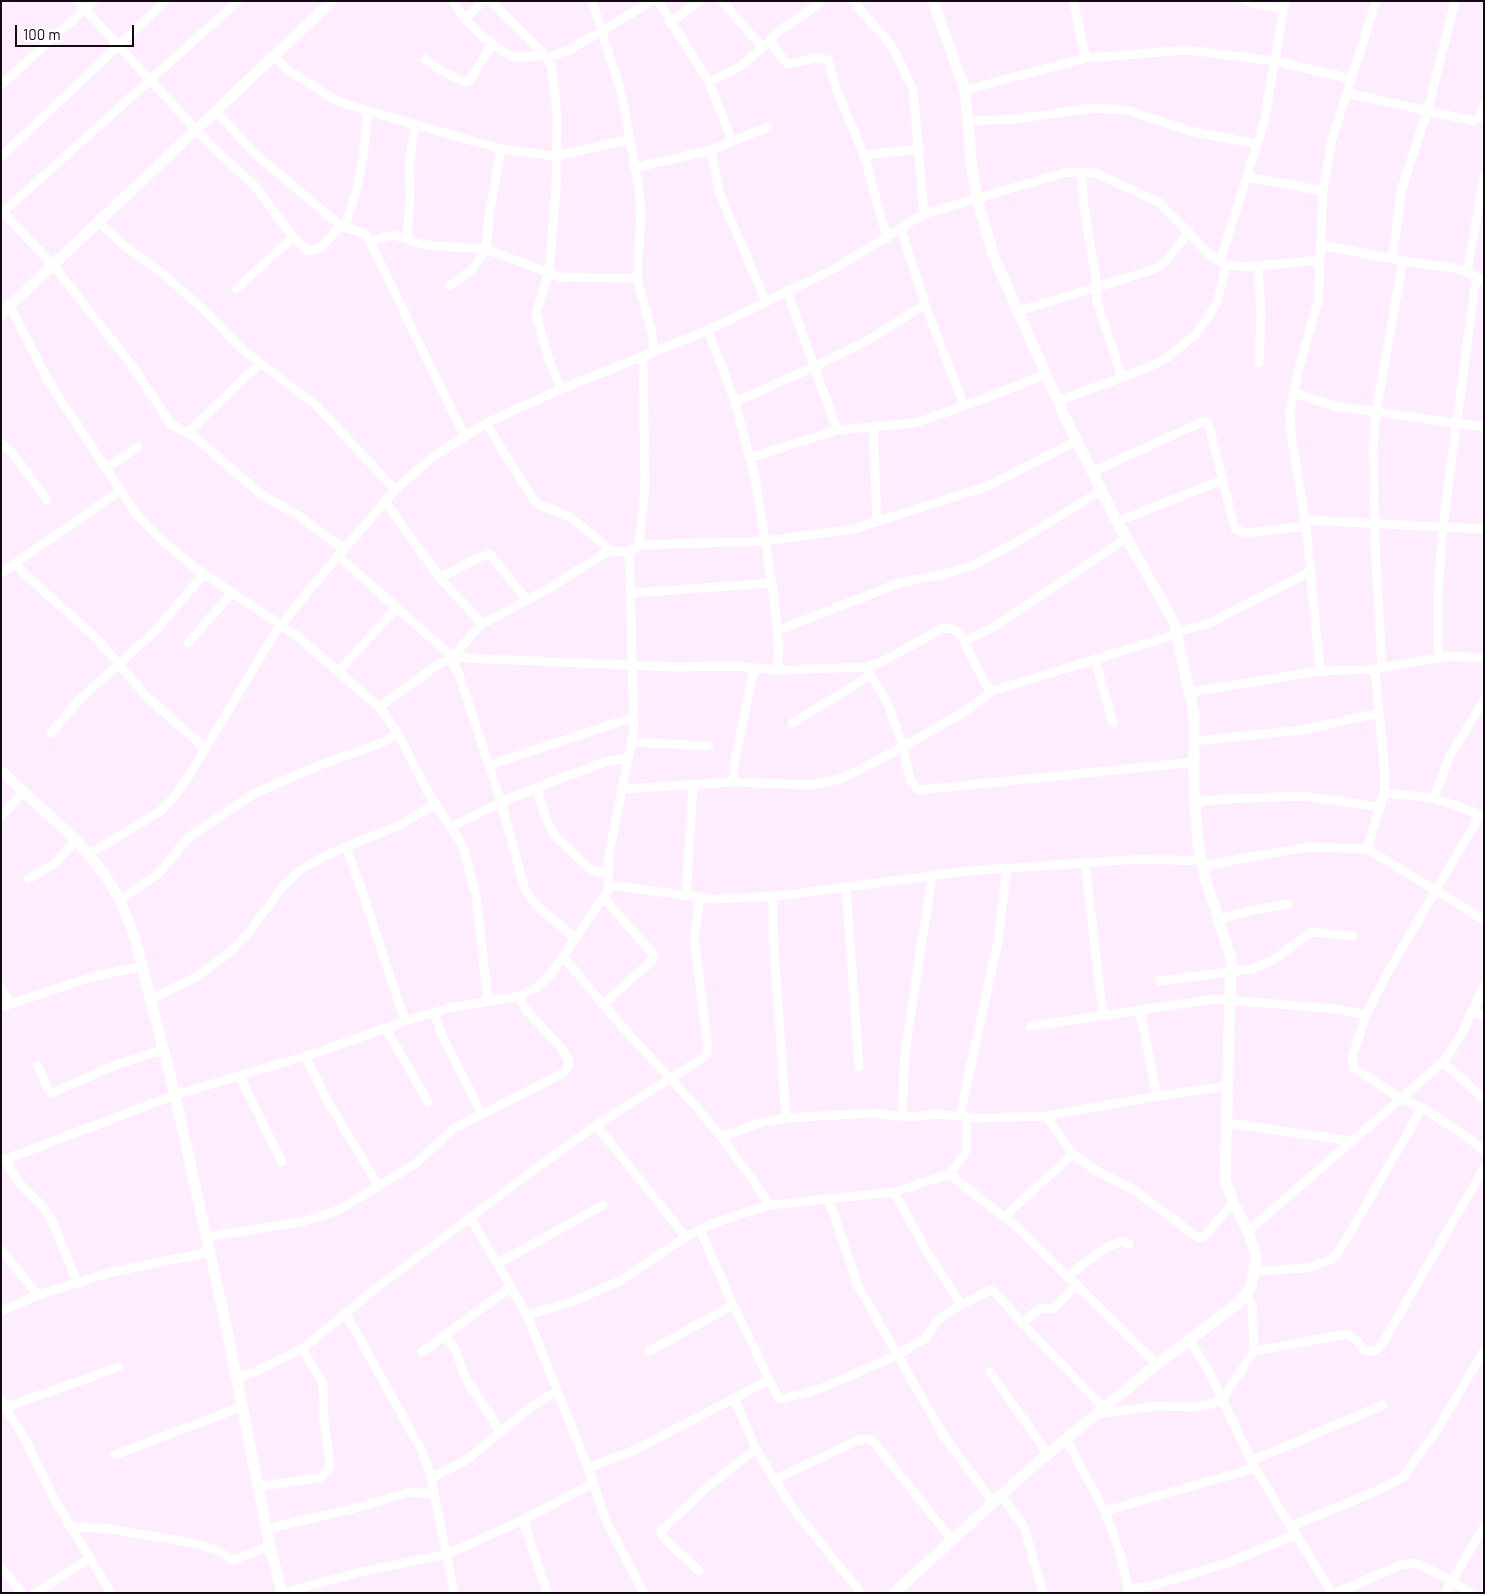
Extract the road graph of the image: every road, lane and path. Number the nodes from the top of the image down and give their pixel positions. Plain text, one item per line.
1 (77, 1) edge
2 (94, 1) edge
3 (165, 1) edge
4 (238, 1) edge
5 (332, 1) edge
6 (453, 1) edge
7 (483, 1) edge
8 (490, 1) edge
9 (592, 1) edge
10 (652, 1) edge
11 (658, 1) edge
12 (700, 1) edge
13 (722, 1) edge
14 (853, 1) edge
15 (1074, 1) edge
16 (1245, 1) edge
17 (1376, 1) edge
18 (1455, 1) edge
19 (935, 2) edge
20 (820, 3) dead end
21 (1283, 5) edge
22 (84, 10) junction
23 (465, 19) junction
24 (670, 23) junction
25 (601, 32) junction
26 (770, 41) junction
27 (492, 44) junction
28 (118, 46) junction
29 (762, 47) junction
30 (274, 56) junction
31 (546, 56) junction
32 (1086, 58) junction
33 (425, 59) dead end
34 (1275, 61) junction
35 (1352, 79) junction
36 (150, 81) junction
37 (709, 82) junction
38 (1, 86) edge
39 (966, 90) junction
40 (1347, 93) junction
41 (1484, 105) edge
42 (216, 111) junction
43 (368, 112) junction
44 (1426, 112) junction
45 (968, 121) junction
46 (415, 124) junction
47 (768, 128) dead end
48 (196, 130) junction
49 (628, 140) junction
50 (732, 142) junction
51 (1257, 144) junction
52 (501, 148) junction
53 (920, 149) junction
54 (712, 150) junction
55 (864, 155) junction
56 (1, 156) edge
57 (555, 156) junction
58 (634, 168) junction
59 (1081, 172) junction
60 (1247, 176) junction
61 (1484, 176) edge
62 (1323, 191) junction
63 (977, 200) junction
64 (2, 211) edge
65 (924, 214) junction
66 (100, 223) junction
67 (343, 227) junction
68 (901, 229) junction
69 (1189, 231) junction
70 (293, 237) junction
71 (887, 238) junction
72 (407, 239) junction
73 (371, 241) junction
74 (1321, 245) junction
75 (486, 248) junction
76 (1392, 259) junction
77 (1320, 260) junction
78 (1403, 261) junction
79 (1223, 263) junction
80 (53, 265) junction
81 (1258, 266) junction
82 (548, 272) junction
83 (1467, 272) junction
84 (637, 278) junction
85 (1480, 279) edge
86 (448, 286) dead end
87 (1097, 286) junction
88 (236, 289) dead end
89 (787, 291) junction
90 (766, 302) junction
91 (925, 304) junction
92 (10, 306) junction
93 (1016, 312) junction
94 (1, 314) edge
95 (708, 330) junction
96 (654, 352) junction
97 (643, 357) junction
98 (260, 363) junction
99 (1258, 363) dead end
100 (816, 366) junction
101 (1046, 374) junction
102 (1122, 377) junction
103 (561, 389) junction
104 (1294, 393) junction
105 (1058, 401) junction
106 (734, 402) junction
107 (964, 406) junction
108 (1376, 411) junction
109 (1456, 422) junction
110 (486, 423) junction
111 (873, 426) junction
112 (1484, 427) edge
113 (836, 430) junction
114 (188, 432) junction
115 (464, 435) junction
116 (1077, 441) junction
117 (1, 443) edge
118 (138, 447) dead end
119 (749, 458) junction
120 (106, 468) junction
121 (1092, 472) junction
122 (1223, 480) junction
123 (120, 490) junction
124 (396, 490) junction
125 (1102, 490) junction
126 (47, 500) dead end
127 (385, 502) junction
128 (878, 521) junction
129 (1118, 521) junction
130 (1306, 523) junction
131 (1375, 525) junction
132 (1443, 525) junction
133 (1484, 529) edge
134 (1127, 538) junction
135 (764, 541) junction
136 (639, 545) junction
137 (612, 551) junction
138 (341, 552) junction
139 (630, 552) junction
140 (14, 564) junction
141 (1311, 571) junction
142 (1, 573) edge
143 (204, 574) junction
144 (440, 578) junction
145 (772, 583) junction
146 (232, 593) junction
147 (631, 593) junction
148 (527, 600) junction
149 (397, 607) junction
150 (282, 624) junction
151 (482, 624) junction
152 (777, 631) junction
153 (1176, 633) junction
154 (965, 641) junction
155 (188, 643) dead end
156 (1438, 657) junction
157 (453, 658) junction
158 (1484, 658) edge
159 (1095, 660) junction
160 (633, 665) junction
161 (118, 666) junction
162 (754, 668) junction
163 (1378, 668) junction
164 (777, 670) junction
165 (869, 671) junction
166 (1320, 671) junction
167 (338, 672) junction
168 (992, 691) junction
169 (1191, 692) junction
170 (1484, 700) edge
171 (379, 707) junction
172 (1378, 713) junction
173 (634, 717) junction
174 (792, 723) dead end
175 (1113, 723) dead end
176 (51, 733) dead end
177 (398, 733) junction
178 (1195, 741) junction
179 (631, 742) junction
180 (709, 746) dead end
181 (903, 746) junction
182 (205, 748) junction
183 (628, 758) junction
184 (1194, 762) junction
185 (489, 766) junction
186 (1, 771) edge
187 (733, 782) junction
188 (693, 786) junction
189 (537, 788) junction
190 (621, 789) junction
191 (24, 791) junction
192 (1384, 794) junction
193 (1434, 798) junction
194 (501, 802) junction
195 (1195, 802) junction
196 (436, 804) junction
197 (1380, 806) junction
198 (1482, 816) edge
199 (1, 817) edge
200 (451, 827) junction
201 (76, 840) junction
202 (346, 848) junction
203 (1367, 849) junction
204 (88, 855) junction
205 (1084, 862) junction
206 (1202, 864) junction
207 (1007, 868) junction
208 (606, 872) junction
209 (932, 876) junction
210 (28, 879) dead end
211 (609, 885) junction
212 (846, 888) junction
213 (1436, 891) junction
214 (686, 895) junction
215 (773, 896) junction
216 (603, 897) junction
217 (700, 897) junction
218 (120, 900) junction
219 (1288, 904) dead end
220 (1219, 919) junction
221 (1484, 920) edge
222 (1353, 936) dead end
223 (576, 939) junction
224 (563, 957) junction
225 (143, 966) junction
226 (1231, 972) junction
227 (1159, 981) dead end
228 (1484, 986) edge
229 (1, 988) edge
230 (519, 996) junction
231 (151, 999) junction
232 (1230, 999) junction
233 (488, 1000) junction
234 (604, 1004) junction
235 (6, 1005) edge
236 (1140, 1011) junction
237 (1473, 1011) junction
238 (434, 1012) junction
239 (1103, 1016) junction
240 (1366, 1016) junction
241 (1484, 1016) edge
242 (405, 1021) junction
243 (1031, 1026) dead end
244 (386, 1029) junction
245 (164, 1049) junction
246 (305, 1056) junction
247 (1443, 1062) junction
248 (37, 1065) dead end
249 (859, 1067) dead end
250 (240, 1077) junction
251 (671, 1079) junction
252 (1228, 1086) junction
253 (175, 1095) junction
254 (1157, 1096) junction
255 (1400, 1098) junction
256 (1484, 1099) edge
257 (428, 1102) dead end
258 (1422, 1108) junction
259 (482, 1114) junction
260 (902, 1116) junction
261 (964, 1116) junction
262 (1046, 1116) junction
263 (786, 1118) junction
264 (1228, 1123) junction
265 (596, 1124) junction
266 (721, 1137) junction
267 (1352, 1141) junction
268 (1484, 1150) edge
269 (1072, 1154) junction
270 (3, 1160) edge
271 (282, 1162) dead end
272 (1484, 1168) edge
273 (949, 1174) junction
274 (378, 1187) junction
275 (894, 1192) junction
276 (829, 1200) junction
277 (1233, 1202) junction
278 (602, 1205) dead end
279 (770, 1205) junction
280 (1005, 1216) junction
281 (470, 1217) junction
282 (700, 1230) junction
283 (1248, 1231) junction
284 (206, 1237) junction
285 (686, 1237) junction
286 (1129, 1244) dead end
287 (1, 1250) edge
288 (209, 1252) junction
289 (497, 1264) junction
290 (1255, 1271) junction
291 (1068, 1276) junction
292 (78, 1283) junction
293 (1077, 1284) junction
294 (511, 1288) junction
295 (38, 1295) junction
296 (1246, 1295) junction
297 (961, 1304) junction
298 (733, 1305) junction
299 (1, 1311) edge
300 (346, 1314) junction
301 (527, 1315) junction
302 (1022, 1323) junction
303 (445, 1336) junction
304 (1190, 1340) junction
305 (302, 1349) junction
306 (649, 1351) dead end
307 (1254, 1351) junction
308 (1484, 1351) edge
309 (422, 1352) dead end
310 (897, 1355) junction
311 (1158, 1364) junction
312 (119, 1367) dead end
313 (990, 1372) dead end
314 (235, 1378) junction
315 (769, 1380) junction
316 (558, 1391) junction
317 (734, 1398) junction
318 (1222, 1399) junction
319 (3, 1405) edge
320 (1383, 1405) dead end
321 (241, 1407) junction
322 (1100, 1411) junction
323 (501, 1432) junction
324 (1066, 1440) junction
325 (756, 1449) junction
326 (1048, 1454) junction
327 (114, 1455) dead end
328 (1253, 1465) junction
329 (588, 1468) junction
330 (431, 1478) junction
331 (774, 1480) junction
332 (593, 1483) junction
333 (258, 1487) junction
334 (434, 1494) junction
335 (997, 1499) junction
336 (1105, 1511) junction
337 (523, 1520) junction
338 (69, 1526) junction
339 (1484, 1526) edge
340 (266, 1529) junction
341 (1294, 1530) junction
342 (952, 1540) junction
343 (270, 1546) junction
344 (447, 1554) junction
345 (90, 1558) junction
346 (1, 1567) edge
347 (699, 1571) dead end
348 (1452, 1581) junction
349 (1129, 1591) edge
350 (22, 1593) edge
351 (34, 1593) edge
352 (110, 1593) edge
353 (282, 1593) edge
354 (454, 1593) edge
355 (547, 1593) edge
356 (644, 1593) edge
357 (861, 1593) edge
358 (894, 1593) edge
359 (1044, 1593) edge
360 (1334, 1593) edge
361 (1445, 1593) edge
362 (1470, 1593) edge

1 - 22 street
2 - 22 street
3 - 28 street
4 - 36 street
5 - 30 street
6 - 23 street
7 - 23 street
8 - 31 street
9 - 25 street
10 - 25 street
11 - 24 street
12 - 24 street
13 - 29 street
14 - 53 street
15 - 32 street
16 - 21 street
17 - 35 street
18 - 44 street
19 - 39 street
20 - 26 street
21 - 34 street
22 - 28 street
22 - 38 street
23 - 27 street
24 - 37 street
25 - 31 street
25 - 49 street
26 - 29 street
26 - 55 street
27 - 31 street
27 - 33 street
28 - 36 street
28 - 56 street
29 - 37 street
30 - 42 street
30 - 43 street
31 - 57 street
32 - 34 street
32 - 39 street
34 - 35 street
34 - 51 street
35 - 40 street
36 - 48 street
36 - 64 street
37 - 50 street
39 - 45 street
40 - 44 street
40 - 62 street
41 - 44 street
42 - 48 street
42 - 67 street
43 - 46 street
43 - 67 street
44 - 76 street
45 - 51 street
45 - 63 street
46 - 52 street
46 - 72 street
47 - 50 street
48 - 66 street
48 - 70 street
49 - 57 street
49 - 58 street
50 - 54 street
51 - 60 street
52 - 57 street
52 - 75 street
53 - 55 street
53 - 65 street
54 - 58 street
54 - 90 street
55 - 71 street
57 - 82 street
58 - 84 street
59 - 63 street
59 - 69 street
59 - 87 street
60 - 62 street
60 - 79 street
61 - 83 street
62 - 74 street
63 - 65 street
63 - 93 street
64 - 80 street
65 - 68 street
66 - 80 street
66 - 98 street
67 - 70 street
67 - 73 street
68 - 71 street
68 - 91 street
69 - 79 street
69 - 87 street
70 - 88 street
71 - 89 street
72 - 73 street
72 - 75 street
73 - 115 street
74 - 76 street
74 - 77 street
75 - 82 street
75 - 86 street
76 - 78 street
77 - 81 street
77 - 104 street
78 - 83 street
78 - 108 street
79 - 81 street
79 - 102 street
80 - 92 street
80 - 114 street
81 - 99 street
82 - 84 street
82 - 103 street
83 - 85 street
84 - 96 street
85 - 109 street
87 - 93 street
87 - 102 street
89 - 90 street
89 - 100 street
90 - 95 street
91 - 100 street
91 - 107 street
92 - 94 street
92 - 120 street
93 - 101 street
95 - 96 street
95 - 106 street
96 - 97 street
97 - 103 street
97 - 136 street
98 - 114 street
98 - 124 street
100 - 106 street
100 - 113 street
101 - 105 street
101 - 107 street
102 - 105 street
103 - 110 street
104 - 108 street
104 - 130 street
105 - 116 street
106 - 119 street
107 - 111 street
108 - 109 street
108 - 131 street
109 - 112 street
109 - 132 street
110 - 115 street
110 - 137 street
111 - 113 street
111 - 128 street
113 - 119 street
114 - 138 street
115 - 124 street
116 - 121 street
116 - 128 street
117 - 126 street
118 - 120 street
119 - 135 street
120 - 123 street
121 - 122 street
121 - 125 street
122 - 129 street
122 - 130 street
123 - 140 street
123 - 143 street
124 - 127 street
125 - 129 street
125 - 152 street
127 - 138 street
127 - 144 street
128 - 135 street
129 - 134 street
130 - 131 street
130 - 141 street
131 - 132 street
131 - 163 street
132 - 133 street
132 - 156 street
134 - 153 street
134 - 154 street
135 - 136 street
135 - 145 street
136 - 139 street
137 - 139 street
137 - 148 street
138 - 149 street
138 - 150 street
139 - 147 street
140 - 142 street
140 - 161 street
141 - 153 street
141 - 166 street
143 - 146 street
143 - 161 street
144 - 148 street
144 - 151 street
145 - 147 street
145 - 152 street
146 - 150 street
146 - 155 street
147 - 160 street
148 - 151 street
149 - 157 street
149 - 167 street
150 - 167 street
150 - 182 street
151 - 157 street
152 - 164 street
153 - 159 street
153 - 169 street
154 - 165 street
154 - 168 street
156 - 158 street
156 - 163 street
157 - 160 street
157 - 171 street
157 - 185 street
159 - 168 street
159 - 175 street
160 - 162 street
160 - 173 street
161 - 176 street
161 - 182 street
162 - 164 street
162 - 187 street
163 - 166 street
163 - 172 street
164 - 165 street
165 - 174 street
165 - 181 street
166 - 169 street
167 - 171 street
168 - 181 street
169 - 178 street
170 - 193 street
171 - 177 street
172 - 178 street
172 - 192 street
173 - 179 street
173 - 185 street
177 - 196 street
177 - 218 street
178 - 184 street
179 - 180 street
179 - 183 street
181 - 184 street
181 - 187 street
182 - 204 street
183 - 189 street
183 - 190 street
184 - 195 street
185 - 194 street
186 - 191 street
187 - 188 street
188 - 190 street
188 - 214 street
189 - 194 street
189 - 208 street
190 - 208 street
191 - 199 street
191 - 201 street
192 - 193 street
192 - 197 street
193 - 198 street
194 - 200 street
194 - 223 street
195 - 197 street
195 - 206 street
196 - 200 street
196 - 202 street
197 - 203 street
198 - 213 street
200 - 233 street
201 - 204 street
201 - 210 street
202 - 231 street
202 - 242 street
203 - 206 street
203 - 213 street
204 - 218 street
205 - 206 street
205 - 207 street
205 - 239 street
206 - 220 street
207 - 209 street
207 - 261 street
208 - 211 street
209 - 212 street
209 - 260 street
211 - 214 street
211 - 216 street
212 - 215 street
212 - 249 street
213 - 221 street
213 - 240 street
214 - 217 street
215 - 217 street
215 - 263 street
216 - 223 street
216 - 234 street
217 - 251 street
218 - 225 street
219 - 220 street
220 - 226 street
222 - 226 street
223 - 224 street
224 - 230 street
224 - 234 street
225 - 231 street
225 - 235 street
226 - 227 street
226 - 232 street
228 - 237 street
229 - 235 street
230 - 233 street
230 - 259 street
231 - 245 street
232 - 236 street
232 - 240 street
232 - 252 street
233 - 238 street
234 - 251 street
236 - 239 street
236 - 254 street
237 - 241 street
237 - 247 street
238 - 242 street
238 - 259 street
239 - 243 street
240 - 255 street
242 - 244 street
244 - 246 street
244 - 257 street
245 - 248 street
245 - 253 street
246 - 250 street
246 - 274 street
247 - 255 street
247 - 256 street
250 - 253 street
250 - 271 street
251 - 265 street
251 - 266 street
252 - 254 street
252 - 264 street
253 - 270 street
253 - 284 street
254 - 262 street
255 - 258 street
255 - 267 street
258 - 268 street
258 - 290 street
259 - 274 street
260 - 261 street
260 - 263 street
261 - 262 street
261 - 273 street
262 - 269 street
263 - 266 street
264 - 267 street
264 - 277 street
265 - 281 street
265 - 285 street
266 - 279 street
267 - 283 street
269 - 277 street
269 - 280 street
270 - 292 street
272 - 307 street
273 - 275 street
273 - 280 street
274 - 284 street
275 - 276 street
275 - 297 street
276 - 279 street
276 - 310 street
277 - 283 street
278 - 289 street
279 - 282 street
280 - 291 street
281 - 289 street
281 - 300 street
282 - 285 street
282 - 298 street
283 - 290 street
284 - 288 street
285 - 301 street
286 - 291 street
287 - 295 street
288 - 292 street
288 - 314 street
289 - 294 street
290 - 296 street
291 - 293 street
292 - 295 street
293 - 302 street
293 - 311 street
294 - 301 street
294 - 303 street
295 - 299 street
296 - 304 street
296 - 307 street
297 - 302 street
297 - 310 street
298 - 306 street
298 - 315 street
300 - 305 street
300 - 330 street
301 - 316 street
302 - 322 street
303 - 309 street
303 - 323 street
304 - 311 street
304 - 318 street
305 - 314 street
305 - 333 street
307 - 318 street
308 - 341 street
310 - 315 street
310 - 335 street
311 - 322 street
312 - 319 street
313 - 326 street
314 - 321 street
315 - 317 street
316 - 323 street
316 - 329 street
317 - 325 street
317 - 329 street
318 - 322 street
318 - 328 street
319 - 338 street
320 - 328 street
321 - 327 street
321 - 333 street
322 - 324 street
323 - 330 street
324 - 326 street
324 - 336 street
325 - 331 street
325 - 347 street
326 - 335 street
328 - 336 street
328 - 341 street
329 - 332 street
330 - 334 street
331 - 342 street
331 - 357 street
332 - 337 street
332 - 356 street
333 - 340 street
334 - 340 street
334 - 344 street
335 - 342 street
335 - 359 street
336 - 349 street
337 - 344 street
337 - 355 street
338 - 343 street
338 - 345 street
339 - 348 street
340 - 343 street
341 - 349 street
341 - 360 street
342 - 358 street
343 - 353 street
344 - 353 street
344 - 354 street
345 - 351 street
345 - 352 street
346 - 350 street
348 - 360 street
348 - 361 street
348 - 362 street

